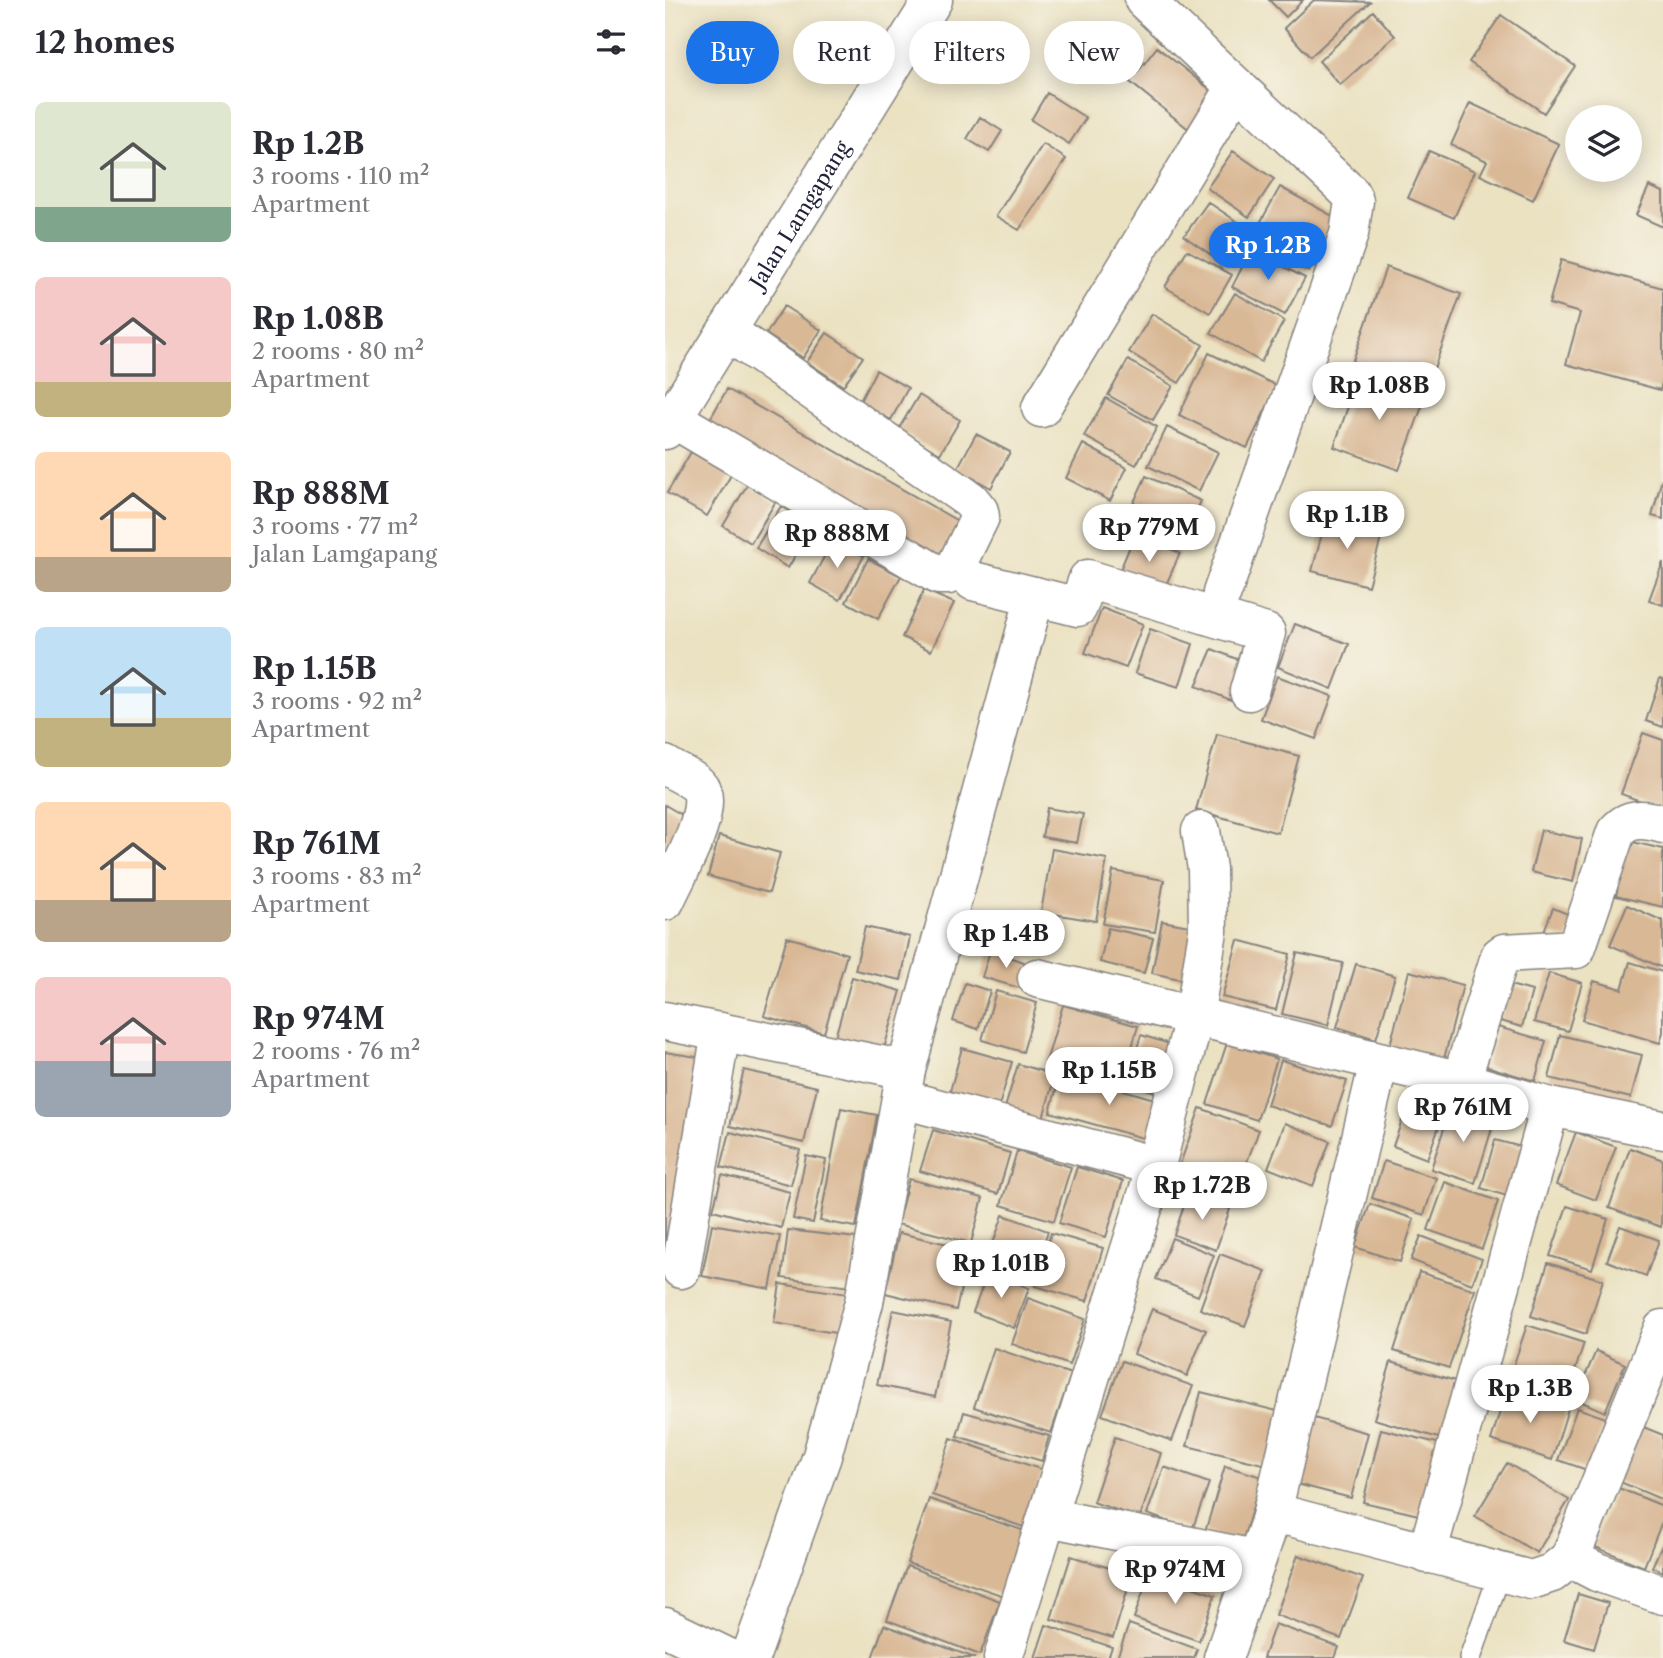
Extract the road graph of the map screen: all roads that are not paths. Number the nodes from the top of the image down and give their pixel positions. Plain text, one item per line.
1 (933, 0) edge
2 (1145, 0) edge
3 (1236, 87) junction
4 (728, 332) junction
5 (1041, 408) dead end
6 (669, 424) edge
7 (973, 581) dead end
8 (1222, 593) dead end
9 (1035, 597) junction
10 (1249, 691) dead end
11 (665, 765) edge
12 (1663, 824) edge
13 (1201, 831) dead end
14 (665, 901) edge
15 (1037, 978) dead end
16 (1194, 1018) junction
17 (665, 1021) edge
18 (721, 1032) junction
19 (1379, 1062) junction
20 (1461, 1081) junction
21 (904, 1085) junction
22 (1550, 1107) junction
23 (1663, 1130) edge
24 (1156, 1166) junction
25 (681, 1269) dead end
26 (1663, 1329) edge
27 (1650, 1400) edge
28 (1047, 1517) junction
29 (1270, 1521) junction
30 (1427, 1553) junction
31 (1570, 1558) junction
32 (1255, 1559) junction
33 (1500, 1573) junction
34 (1663, 1595) edge
35 (665, 1627) edge
36 (729, 1658) edge
37 (750, 1658) edge
38 (1003, 1658) edge
39 (1223, 1658) edge
40 (1470, 1658) edge

1 - 4 street, Jalan Lamgapang
2 - 3 street
3 - 5 street
3 - 8 street
4 - 6 street, Jalan Lamgapang
4 - 6 street
7 - 9 street
9 - 10 street
9 - 21 street
11 - 14 street
12 - 20 street
13 - 16 street
15 - 16 street
16 - 19 street
16 - 24 street
17 - 18 street
18 - 21 street
18 - 25 street
19 - 20 street
19 - 29 street
20 - 22 street
21 - 24 street
21 - 37 street
22 - 23 street
22 - 30 street
24 - 28 street
26 - 27 street
27 - 31 street
28 - 32 street
28 - 38 street
29 - 30 street
29 - 32 street
30 - 33 street
31 - 33 street
31 - 34 street
32 - 39 street
33 - 40 lane
35 - 36 street

